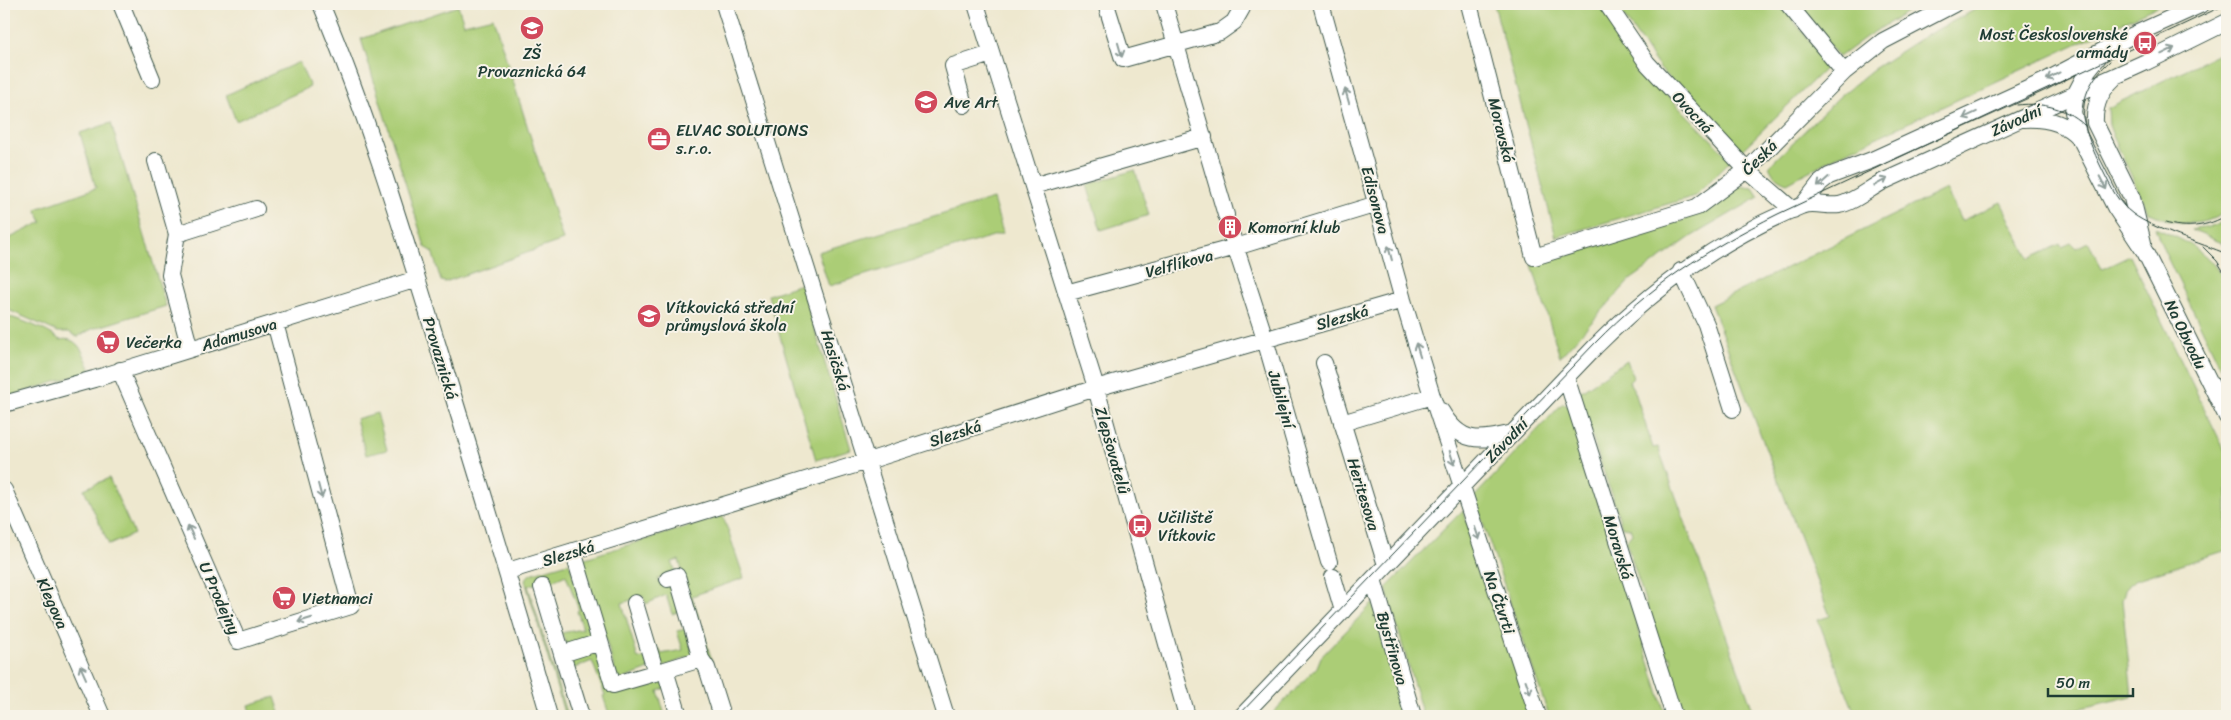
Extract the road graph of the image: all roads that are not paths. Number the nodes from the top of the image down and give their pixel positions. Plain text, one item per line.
1 (121, 4) edge
2 (320, 4) edge
3 (724, 4) edge
4 (976, 4) edge
5 (1106, 4) edge
6 (1164, 4) edge
7 (1242, 4) edge
8 (1321, 4) edge
9 (1469, 4) edge
10 (1606, 4) edge
11 (1788, 4) edge
12 (1954, 4) edge
13 (2202, 4) edge
14 (2227, 22) edge
15 (1176, 45) junction
16 (2112, 46) junction
17 (991, 54) junction
18 (1844, 72) junction
19 (2124, 72) junction
20 (152, 79) dead end
21 (2014, 95) junction
22 (2071, 99) junction
23 (964, 105) dead end
24 (2012, 121) junction
25 (2099, 132) junction
26 (1204, 137) junction
27 (2080, 140) junction
28 (156, 160) dead end
29 (1747, 170) junction
30 (1033, 186) junction
31 (1377, 204) junction
32 (1798, 207) junction
33 (256, 209) dead end
34 (1226, 215) dead end
35 (177, 234) junction
36 (1234, 242) junction
37 (2145, 252) junction
38 (1534, 257) joint
39 (1681, 271) junction
40 (417, 279) junction
41 (1066, 293) junction
42 (1403, 300) junction
43 (275, 323) junction
44 (1264, 339) junction
45 (190, 349) junction
46 (1324, 363) dead end
47 (120, 370) junction
48 (1566, 377) junction
49 (1096, 388) junction
50 (1432, 396) junction
51 (4, 404) edge
52 (1732, 409) dead end
53 (2227, 417) edge
54 (1342, 423) junction
55 (1513, 433) junction
56 (868, 462) junction
57 (1461, 487) junction
58 (4, 490) edge
59 (573, 552) junction
60 (1386, 565) junction
61 (508, 571) junction
62 (668, 579) dead end
63 (1373, 579) junction
64 (542, 587) dead end
65 (635, 603) dead end
66 (1343, 611) junction
67 (600, 642) junction
68 (562, 654) junction
69 (701, 659) junction
70 (661, 671) junction
71 (102, 716) edge
72 (549, 716) edge
73 (581, 716) edge
74 (679, 716) edge
75 (722, 716) edge
76 (946, 716) edge
77 (1187, 716) edge
78 (1242, 716) edge
79 (1413, 716) edge
80 (1538, 716) edge
81 (1674, 716) edge

1 - 20 street
2 - 40 street, Provaznická
3 - 56 street, Hasičská
4 - 17 street, Zlepšovatelů
5 -> 15 street
6 - 15 street
7 - 15 street
31 -> 8 street, Edisonova
9 - 38 street, Moravská
10 - 29 street, Ovocná
11 - 18 street
12 - 18 street, Česká
13 - 16 street, Závodní
19 -> 14 street, Závodní
15 - 26 street
16 -> 21 street, Závodní
16 - 22 street
17 - 23 street
17 - 30 street, Zlepšovatelů
18 - 29 street, Česká
19 - 22 street, Závodní
19 - 25 street, Na Obvodu
21 - 22 street
21 -> 32 street, Závodní
22 - 24 street, Závodní
22 - 25 street, Na Obvodu
22 - 27 street, Na Obvodu
24 - 27 street, Na Obvodu
32 -> 24 street, Závodní
25 - 37 street, Na Obvodu
26 - 30 street
26 - 34 street
27 -> 37 street, Na Obvodu
28 - 35 street
29 - 32 street, Ovocná
29 - 38 street, Česká
30 - 41 street, Zlepšovatelů
31 - 36 street, Velflíkova
42 -> 31 street, Edisonova
32 - 39 street, Závodní
33 - 35 street
35 - 45 street
36 - 41 street, Velflíkova
36 - 44 street, Jubilejní
37 - 53 street, Na Obvodu
39 - 48 street, Závodní
39 - 52 street
40 - 43 street, Adamusova
40 - 61 street, Provaznická
41 - 49 street, Zlepšovatelů
42 - 44 street, Slezská
50 -> 42 street, Edisonova
43 - 45 street, Adamusova
43 -> 47 street, U Prodejny
44 - 49 street, Slezská
44 - 66 street, Jubilejní
45 - 47 street, Adamusova
46 - 54 street, Heritesova
47 - 51 street, Adamusova
48 - 55 street, Závodní
48 - 81 street, Moravská
49 - 56 street, Slezská
49 - 77 street, Zlepšovatelů
50 - 54 street
50 - 55 street, Edisonova
50 -> 57 street, Edisonova
54 - 60 street, Heritesova
55 - 57 street, Závodní
56 - 59 street, Slezská
56 - 76 street, Hasičská
57 - 60 street, Závodní
57 -> 80 street, Na Čtvrti
71 -> 58 street, Klegova
59 - 61 street, Slezská
59 - 67 street
60 - 63 street, Závodní
61 - 72 street, Provaznická
62 - 69 street
63 - 66 street, Závodní
63 - 79 street, Bystřinova
64 - 68 street
65 - 70 street
66 - 78 street, Závodní
67 - 68 street
67 - 70 street
68 - 73 street
69 - 70 street
69 - 75 street
70 - 74 street

